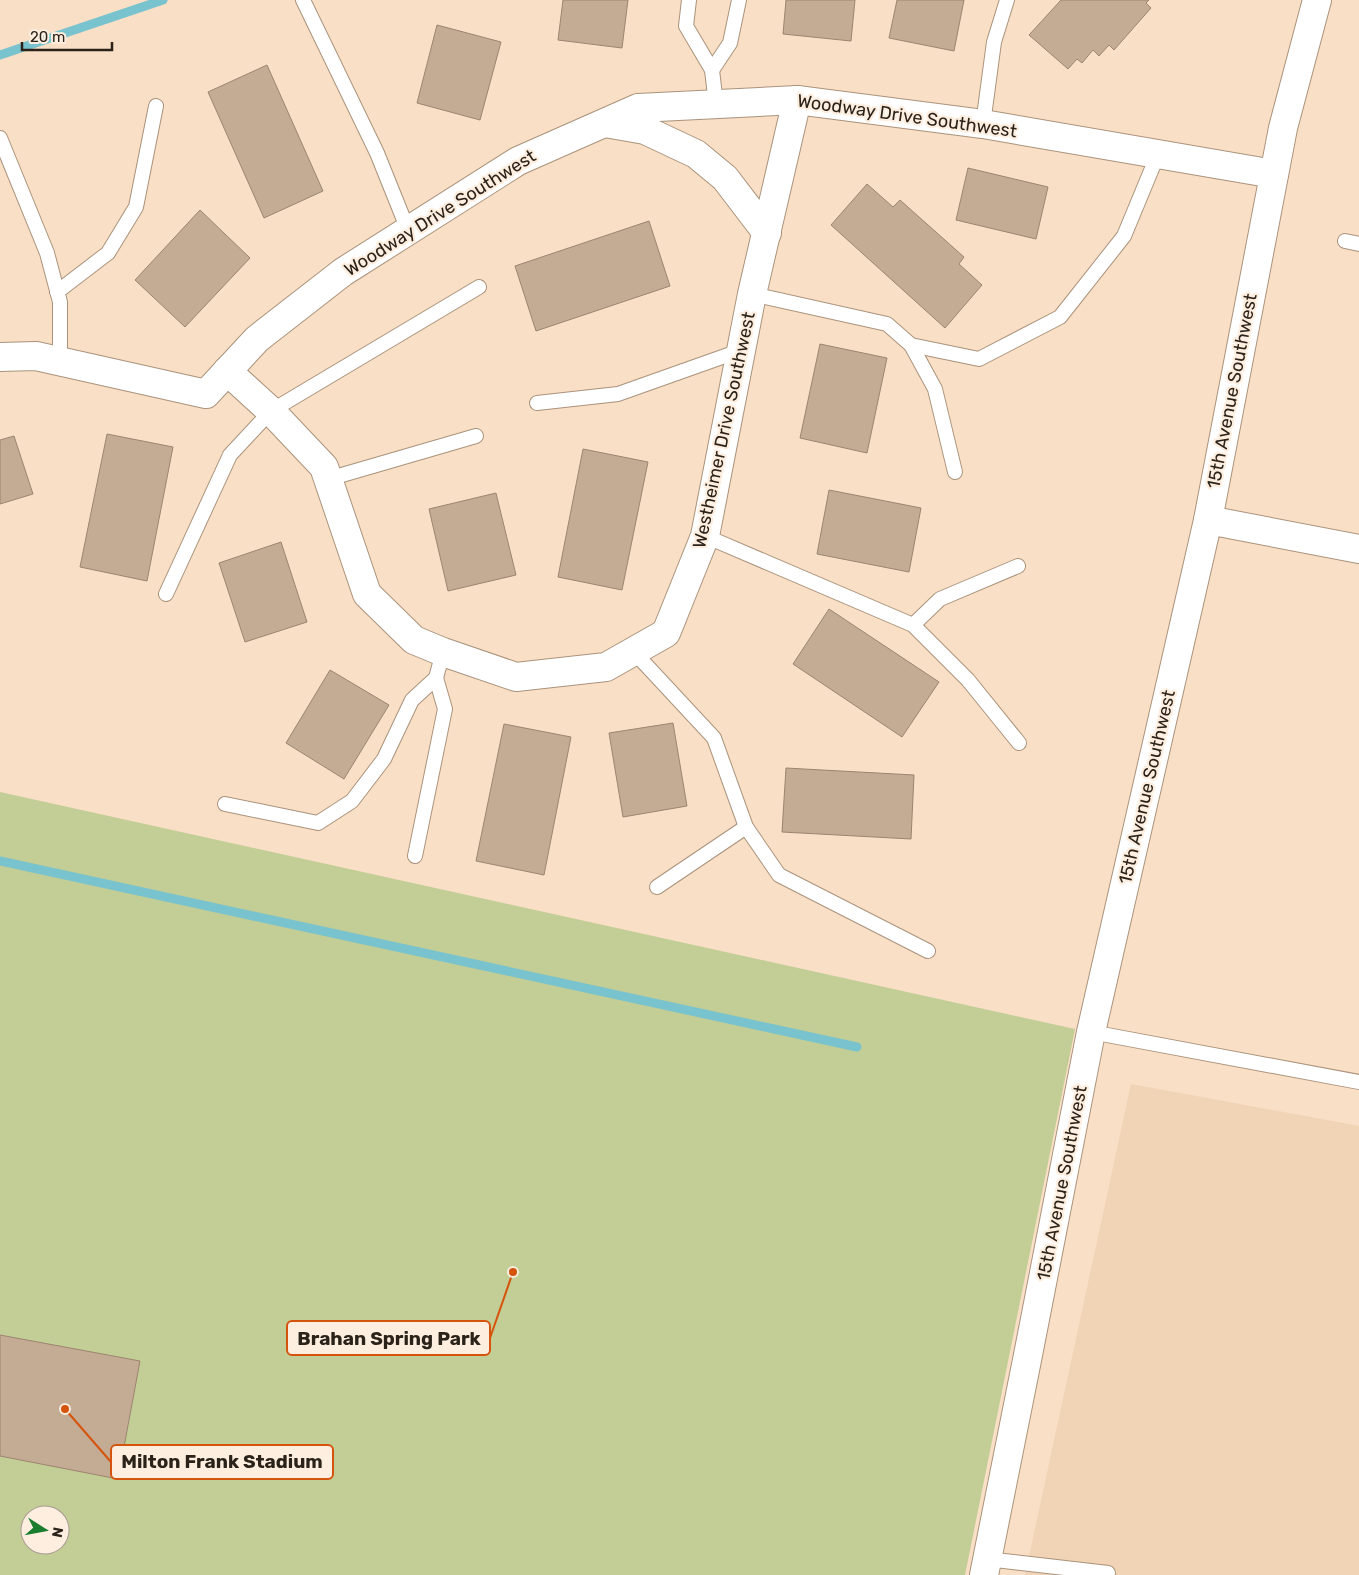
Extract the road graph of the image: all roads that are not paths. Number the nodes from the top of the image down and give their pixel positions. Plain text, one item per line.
1 (303, 0) edge
2 (690, 0) edge
3 (739, 0) edge
4 (1008, 0) edge
5 (1317, 0) edge
6 (712, 70) junction
7 (797, 100) junction
8 (716, 104) junction
9 (156, 106) dead end
10 (605, 123) junction
11 (983, 124) junction
12 (0, 138) edge
13 (1158, 154) junction
14 (1274, 174) junction
15 (408, 230) junction
16 (766, 233) junction
17 (479, 287) dead end
18 (57, 292) junction
19 (752, 294) junction
20 (911, 345) junction
21 (742, 350) junction
22 (0, 357) edge
23 (60, 362) junction
24 (227, 371) junction
25 (537, 403) dead end
26 (271, 412) junction
27 (476, 436) dead end
28 (955, 472) dead end
29 (328, 479) junction
30 (1208, 520) junction
31 (704, 536) junction
32 (1359, 549) edge
33 (1018, 566) dead end
34 (166, 594) dead end
35 (913, 625) junction
36 (634, 652) junction
37 (440, 665) junction
38 (1019, 743) dead end
39 (226, 804) dead end
40 (746, 827) junction
41 (415, 856) dead end
42 (657, 887) dead end
43 (928, 951) dead end
44 (1091, 1032) junction
45 (1359, 1082) edge
46 (985, 1567) edge
47 (1112, 1574) edge

1 - 15 lane
2 - 6 lane
3 - 6 lane
4 - 11 lane
5 - 14 street, 15th Avenue Southwest
6 - 8 lane
7 - 8 street, Woodway Drive Southwest
7 - 11 street, Woodway Drive Southwest
7 - 16 street, Westheimer Drive Southwest
8 - 10 street, Woodway Drive Southwest
9 - 18 lane
10 - 15 street, Woodway Drive Southwest
10 - 16 street
11 - 13 street, Woodway Drive Southwest
12 - 18 lane
13 - 14 street, Woodway Drive Southwest
13 - 20 lane
14 - 30 street, 15th Avenue Southwest
15 - 24 street, Woodway Drive Southwest
16 - 19 street, Westheimer Drive Southwest
17 - 26 lane
18 - 23 lane
19 - 20 lane
19 - 21 street, Westheimer Drive Southwest
20 - 28 lane
21 - 25 lane
21 - 31 street, Westheimer Drive Southwest
22 - 23 street
23 - 24 street
24 - 26 street, Westheimer Drive Southwest
26 - 29 street, Westheimer Drive Southwest
26 - 34 lane
27 - 29 lane
29 - 37 street, Westheimer Drive Southwest
30 - 32 street
30 - 44 street, 15th Avenue Southwest
31 - 35 lane
31 - 36 street, Westheimer Drive Southwest
33 - 35 lane
35 - 38 lane
36 - 37 street, Westheimer Drive Southwest
36 - 40 lane
37 - 39 lane
37 - 41 lane
40 - 42 lane
40 - 43 lane
44 - 45 lane
44 - 46 street, 15th Avenue Southwest
46 - 47 lane

